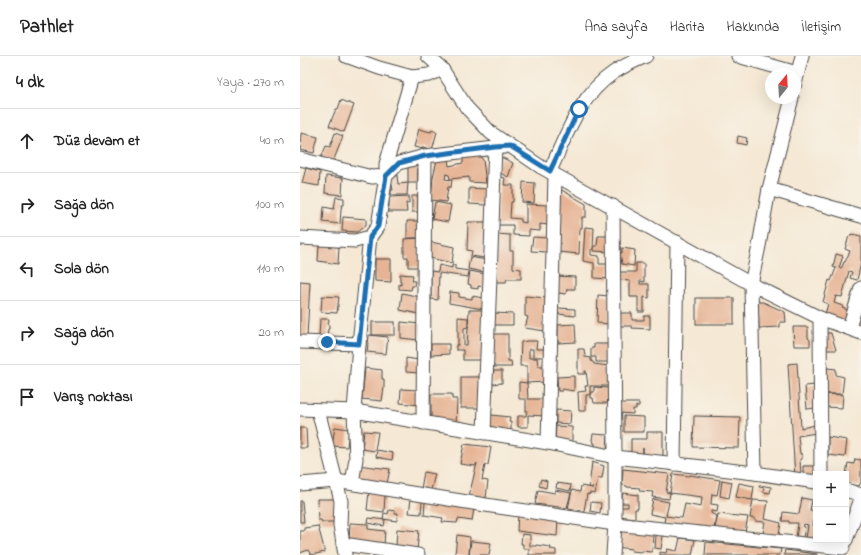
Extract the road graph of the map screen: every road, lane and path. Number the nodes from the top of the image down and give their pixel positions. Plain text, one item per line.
1 (346, 56) edge
2 (428, 56) edge
3 (646, 56) edge
4 (740, 56) edge
5 (802, 56) edge
6 (771, 68) edge
7 (799, 68) edge
8 (442, 70) junction
9 (412, 77) junction
10 (790, 104) edge
11 (510, 146) junction
12 (495, 147) junction
13 (425, 156) junction
14 (300, 159) edge
15 (552, 173) junction
16 (386, 176) junction
17 (769, 189) junction
18 (613, 206) junction
19 (861, 216) edge
20 (370, 237) junction
21 (300, 238) edge
22 (676, 242) junction
23 (751, 284) junction
24 (861, 288) edge
25 (820, 318) junction
26 (855, 330) edge
27 (300, 342) edge
28 (359, 344) junction
29 (300, 409) edge
30 (318, 410) junction
31 (354, 411) junction
32 (423, 423) junction
33 (484, 432) junction
34 (548, 443) junction
35 (615, 457) junction
36 (674, 464) junction
37 (821, 471) edge
38 (755, 473) junction
39 (336, 480) junction
40 (813, 482) edge
41 (352, 483) junction
42 (300, 484) edge
43 (849, 491) edge
44 (861, 495) edge
45 (861, 499) edge
46 (615, 524) junction
47 (844, 546) edge
48 (344, 549) edge
49 (418, 555) edge
50 (613, 555) edge

1 - 9 street
2 - 8 street
3 - 15 street
4 - 6 street
5 - 7 street
8 - 9 street
8 - 11 street
9 - 16 street
10 - 17 street
11 - 12 street
11 - 15 street
12 - 13 street
12 - 33 street
13 - 16 street
13 - 32 street
14 - 16 street
15 - 18 street
15 - 34 street
16 - 20 street
17 - 19 street
17 - 23 street
18 - 22 street
18 - 35 street
20 - 21 street
20 - 28 street
22 - 23 street
22 - 36 street
23 - 25 street
23 - 38 street
24 - 26 street
25 - 26 street
25 - 37 street
27 - 28 street
28 - 31 street
29 - 30 street
30 - 31 street
30 - 39 street
31 - 32 street
31 - 41 street
32 - 33 street
33 - 34 street
34 - 35 street
35 - 36 street
35 - 46 street
36 - 38 street
38 - 40 street
39 - 41 street
39 - 42 street
39 - 48 street
41 - 46 street
43 - 44 street
45 - 47 street
46 - 47 street
46 - 50 street
48 - 49 street

